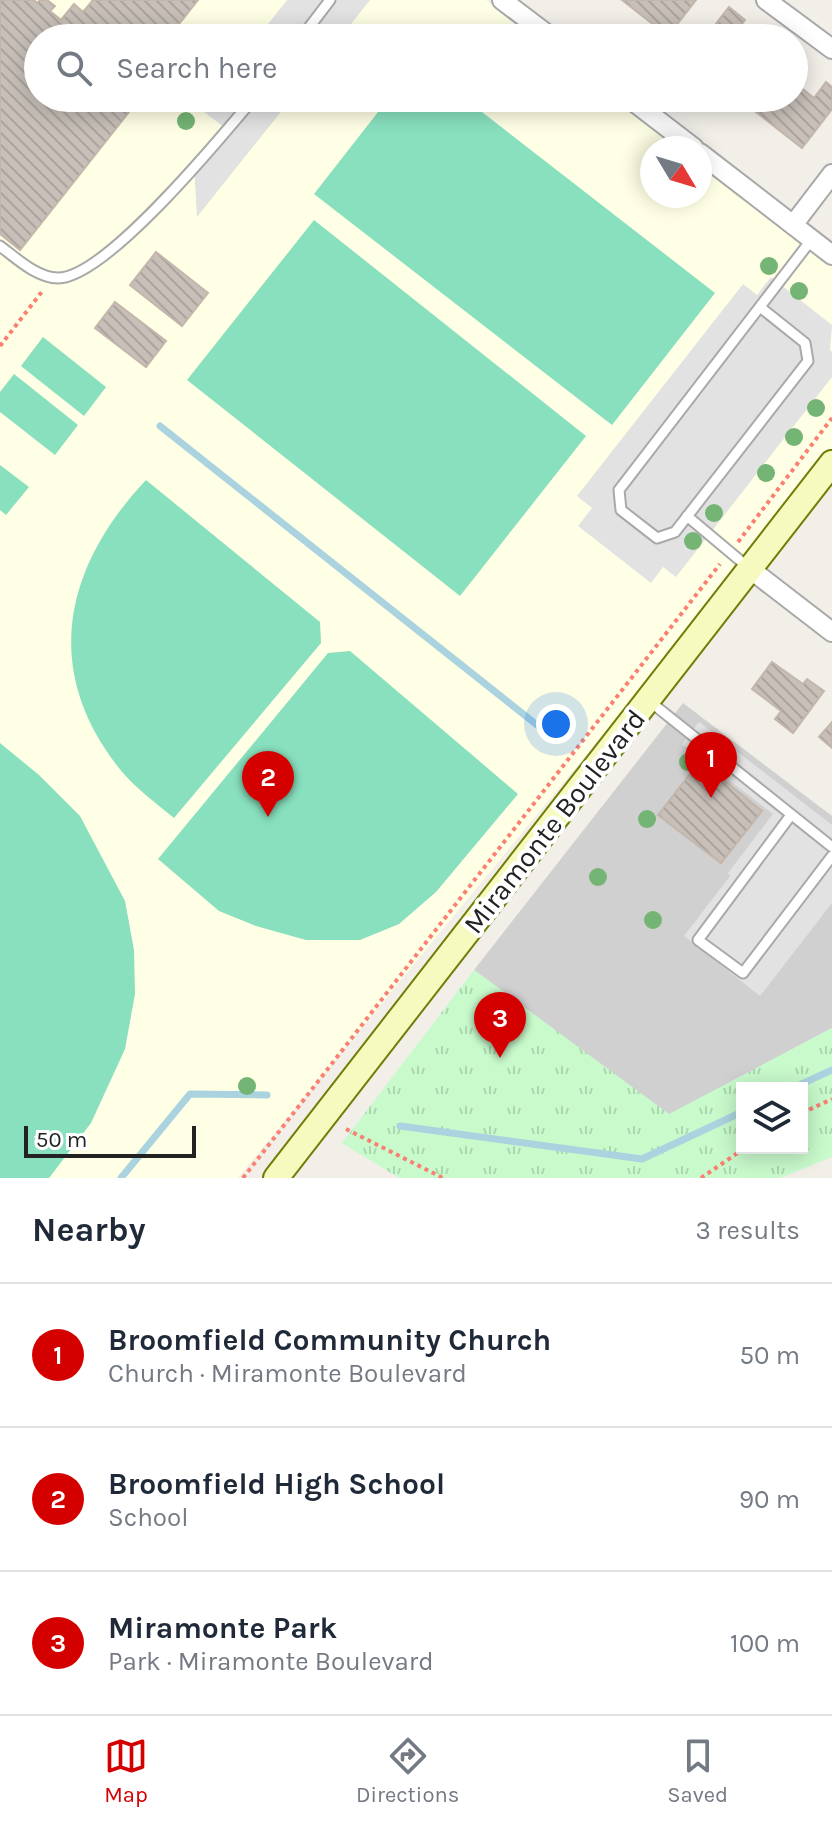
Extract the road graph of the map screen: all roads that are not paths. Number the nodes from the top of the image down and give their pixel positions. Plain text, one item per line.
1 (330, 0) edge
2 (502, 0) edge
3 (766, 0) edge
4 (312, 24) edge
5 (534, 24) edge
6 (798, 24) edge
7 (808, 31) edge
8 (832, 49) edge
9 (242, 112) edge
10 (647, 112) edge
11 (678, 136) edge
12 (712, 162) edge
13 (832, 174) edge
14 (793, 225) junction
15 (812, 239) junction
16 (0, 246) edge
17 (832, 255) edge
18 (760, 307) junction
19 (832, 463) edge
20 (687, 516) junction
21 (750, 569) junction
22 (832, 632) edge
23 (648, 700) junction
24 (791, 815) junction
25 (832, 847) edge
26 (832, 856) edge
27 (276, 1178) edge

1 - 4 lane
2 - 5 street
3 - 6 street
7 - 8 street
9 - 16 lane
10 - 11 street
12 - 14 street
13 - 14 street
14 - 15 street
15 - 17 street
15 - 18 lane
18 - 20 lane
18 - 20 lane
19 - 21 street, Miramonte Boulevard
20 - 21 lane
21 - 22 street
21 - 23 street, Miramonte Boulevard
23 - 24 lane
23 - 27 street, Miramonte Boulevard
24 - 25 lane
24 - 26 lane

